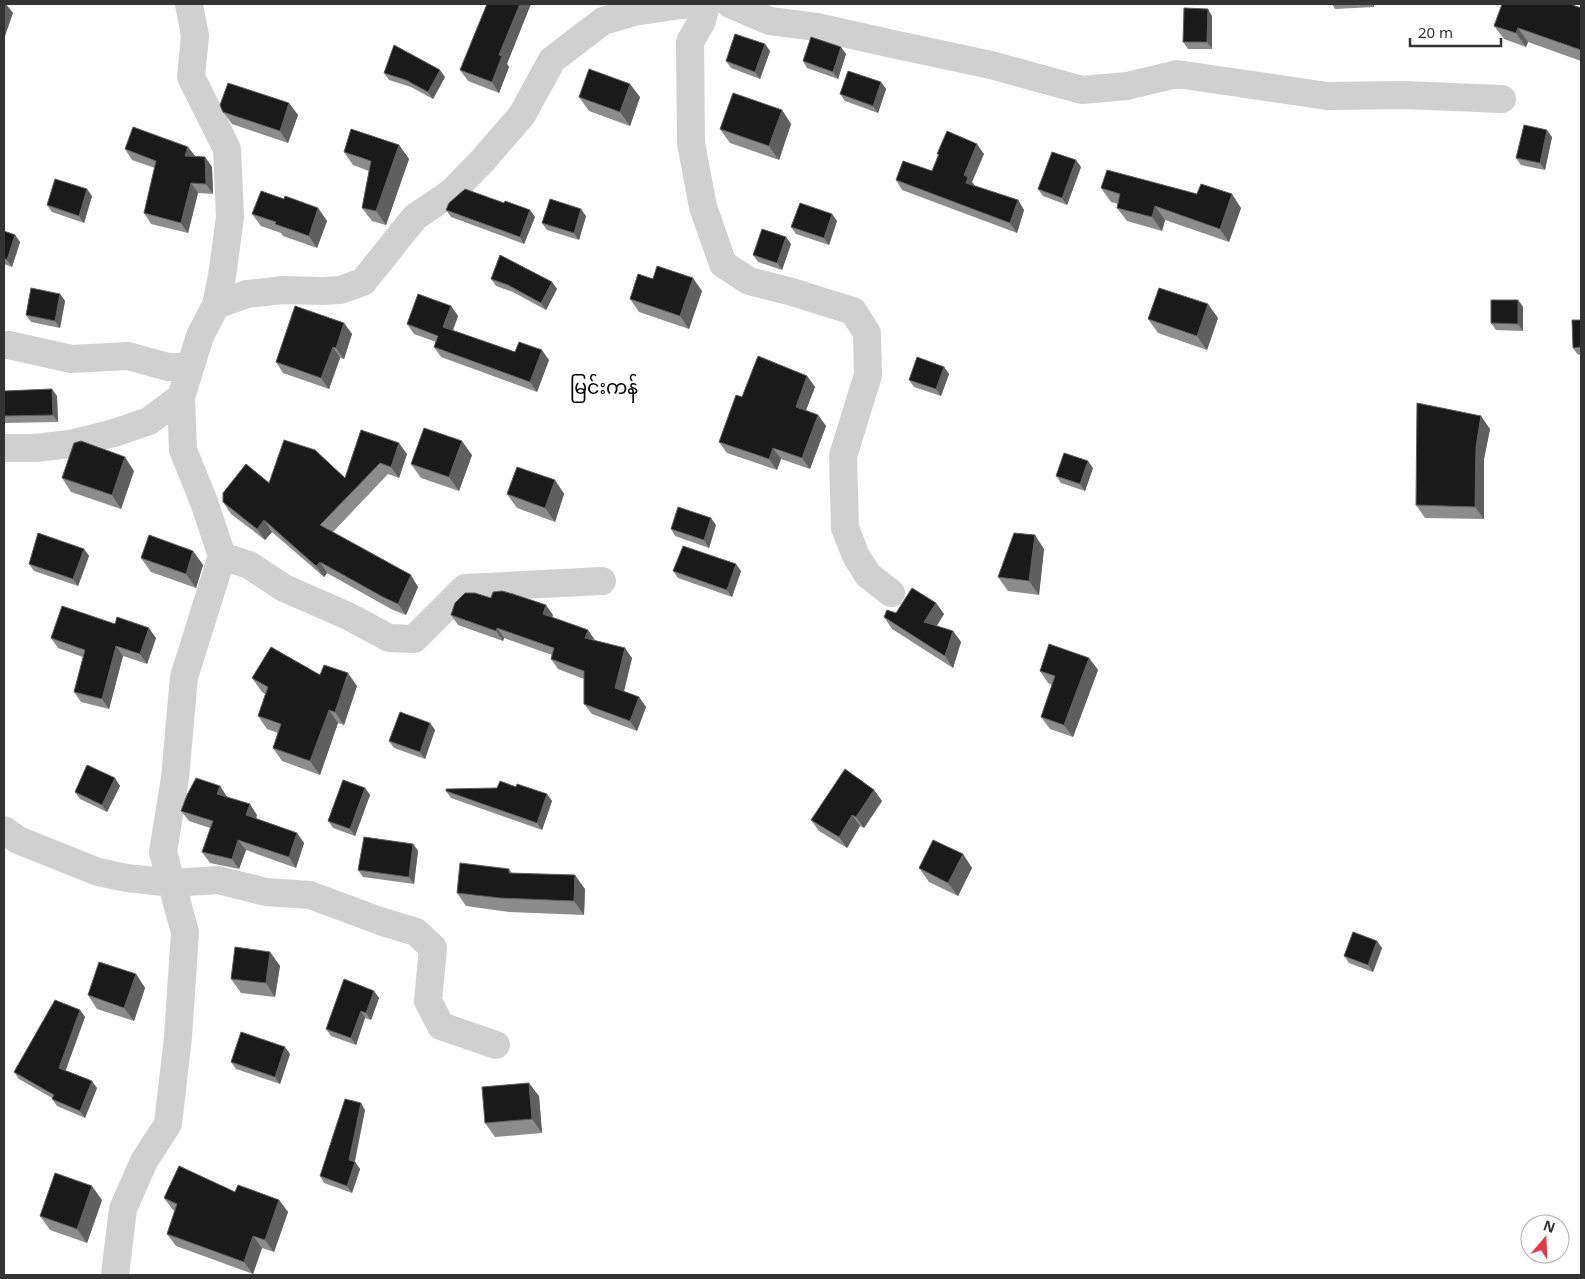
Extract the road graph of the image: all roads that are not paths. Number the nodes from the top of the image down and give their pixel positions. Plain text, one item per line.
1 (189, 4) edge
2 (688, 4) edge
3 (706, 4) edge
4 (730, 4) edge
5 (1502, 99) dead end
6 (216, 306) junction
7 (4, 345) edge
8 (191, 364) junction
9 (181, 397) junction
10 (4, 448) edge
11 (222, 556) junction
12 (602, 581) dead end
13 (891, 594) dead end
14 (4, 830) edge
15 (173, 883) junction
16 (496, 1045) dead end
17 (115, 1275) edge

1 - 6 street
2 - 6 street
3 - 13 street
4 - 5 street
6 - 8 street
7 - 8 street
8 - 9 street
9 - 10 street
9 - 11 street
11 - 12 street
11 - 15 street
14 - 15 street
15 - 16 street
15 - 17 street

